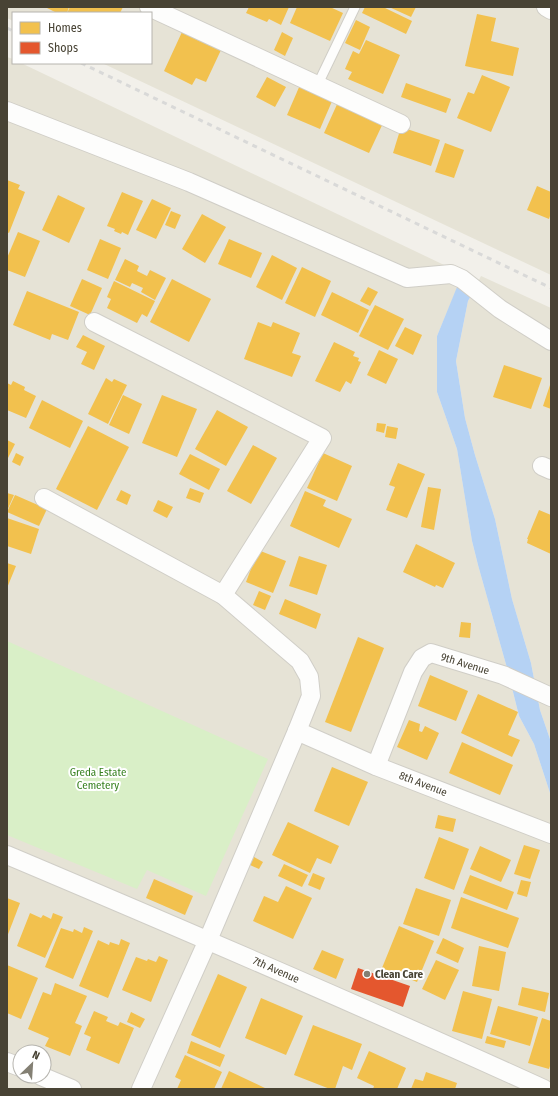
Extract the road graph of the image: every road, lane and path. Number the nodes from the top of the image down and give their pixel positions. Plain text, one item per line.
1 (149, 7) edge
2 (355, 7) edge
3 (546, 7) edge
4 (551, 10) edge
5 (317, 86) junction
6 (7, 111) edge
7 (401, 124) dead end
8 (94, 322) dead end
9 (551, 341) edge
10 (44, 498) dead end
11 (223, 595) junction
12 (549, 696) edge
13 (297, 731) junction
14 (376, 766) junction
15 (551, 834) edge
16 (7, 855) edge
17 (208, 940) junction
18 (52, 1081) edge
19 (72, 1089) edge
20 (141, 1089) edge
21 (544, 1089) edge

1 - 5 street
2 - 5 lane
3 - 4 street
5 - 7 street
6 - 9 street
8 - 11 street
10 - 11 street
11 - 13 street
12 - 14 street, 9th Avenue
13 - 14 street, 8th Avenue
13 - 17 street
14 - 15 street, 8th Avenue
16 - 17 street, 7th Avenue
17 - 20 street
17 - 21 street, 7th Avenue
18 - 19 street

